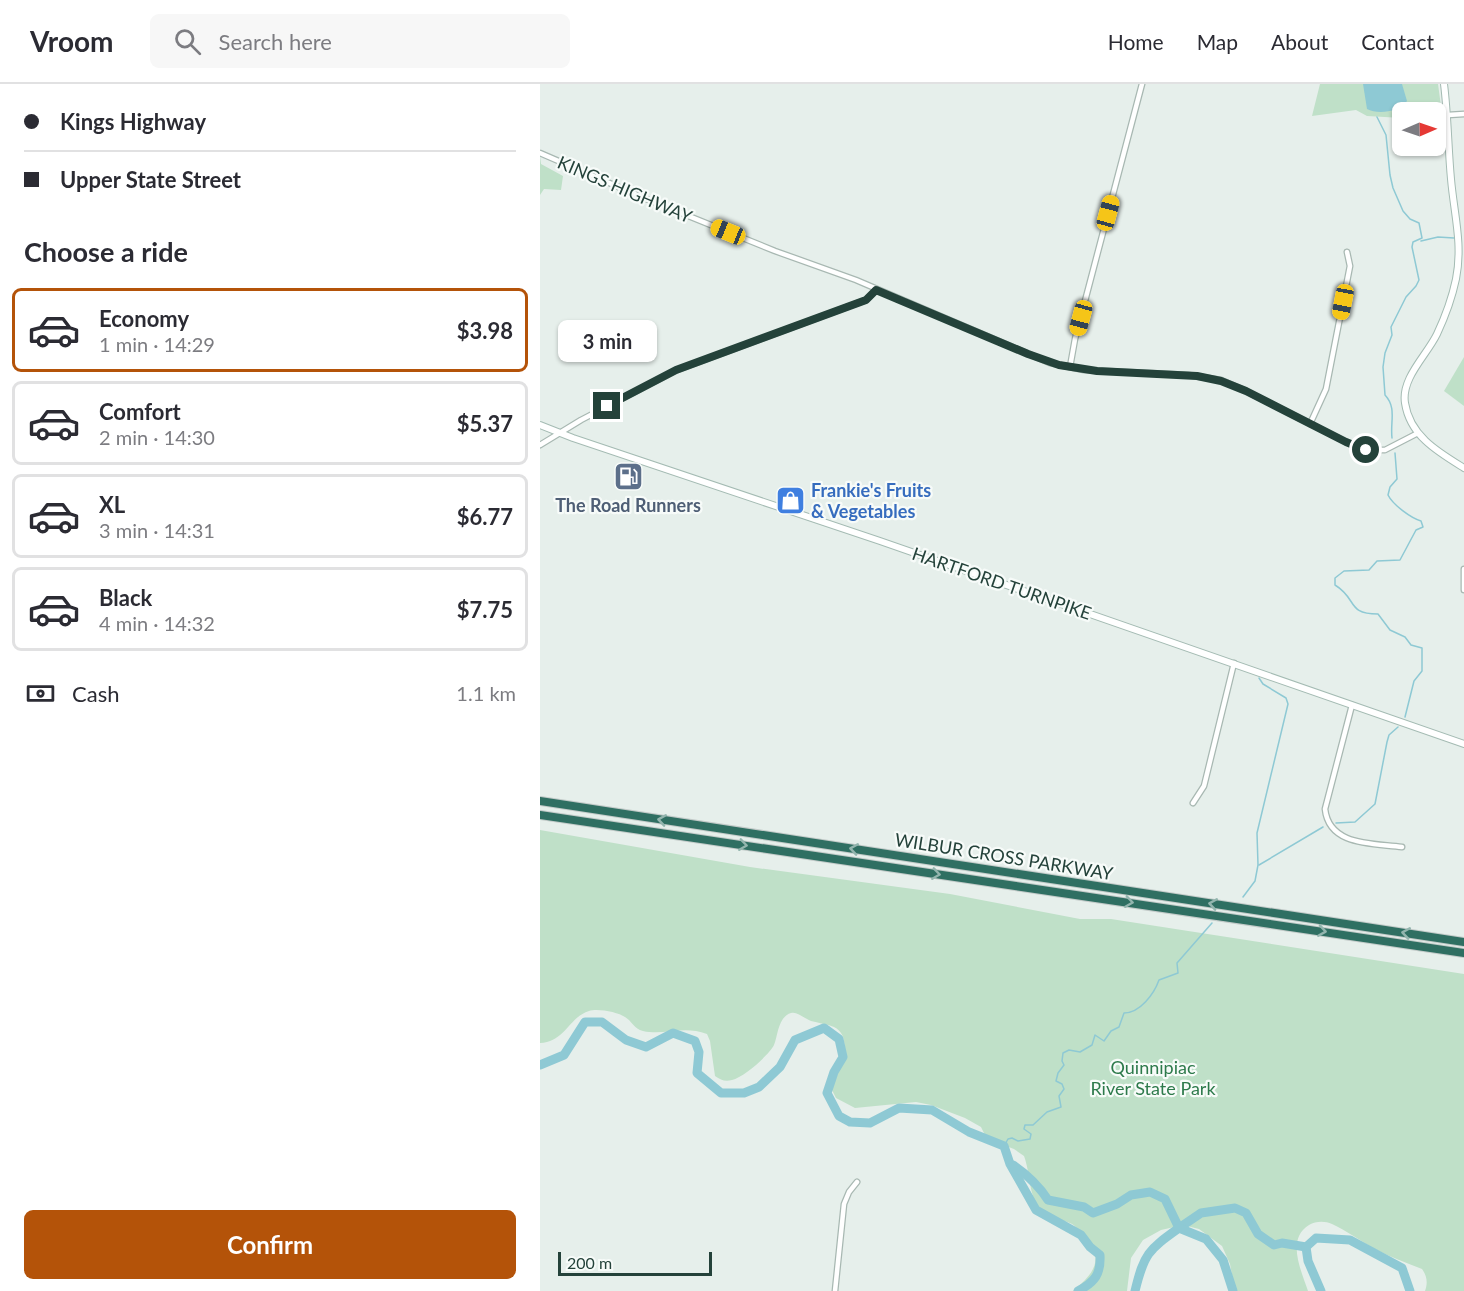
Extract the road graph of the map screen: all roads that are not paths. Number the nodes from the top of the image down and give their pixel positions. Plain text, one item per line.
1 (1142, 84) edge
2 (1444, 84) edge
3 (1464, 114) edge
4 (1448, 116) junction
5 (540, 153) edge
6 (1347, 252) dead end
7 (876, 290) junction
8 (1070, 368) junction
9 (1310, 424) junction
10 (540, 425) edge
11 (560, 433) junction
12 (1418, 433) junction
13 (540, 445) edge
14 (1464, 468) edge
15 (1464, 569) edge
16 (1464, 590) edge
17 (1234, 663) junction
18 (1352, 705) junction
19 (1464, 744) edge
20 (540, 801) edge
21 (1193, 804) dead end
22 (540, 815) edge
23 (1402, 847) dead end
24 (1464, 942) edge
25 (1464, 952) edge
26 (857, 1182) dead end
27 (835, 1291) edge

1 - 8 street
2 - 4 main road
3 - 4 street
4 - 12 main road
5 - 7 street, KINGS HIGHWAY
6 - 9 street
7 - 8 street, KINGS HIGHWAY
7 - 11 street
8 - 9 street, KINGS HIGHWAY
9 - 12 street, KINGS HIGHWAY
10 - 11 main road, HARTFORD TURNPIKE
11 - 13 street
11 - 17 main road, HARTFORD TURNPIKE
12 - 14 main road
15 - 16 street
17 - 18 main road, HARTFORD TURNPIKE
17 - 21 street
18 - 19 main road, HARTFORD TURNPIKE
18 - 23 street
24 -> 20 highway, WILBUR CROSS PARKWAY
22 -> 25 highway, WILBUR CROSS PARKWAY
26 - 27 street

